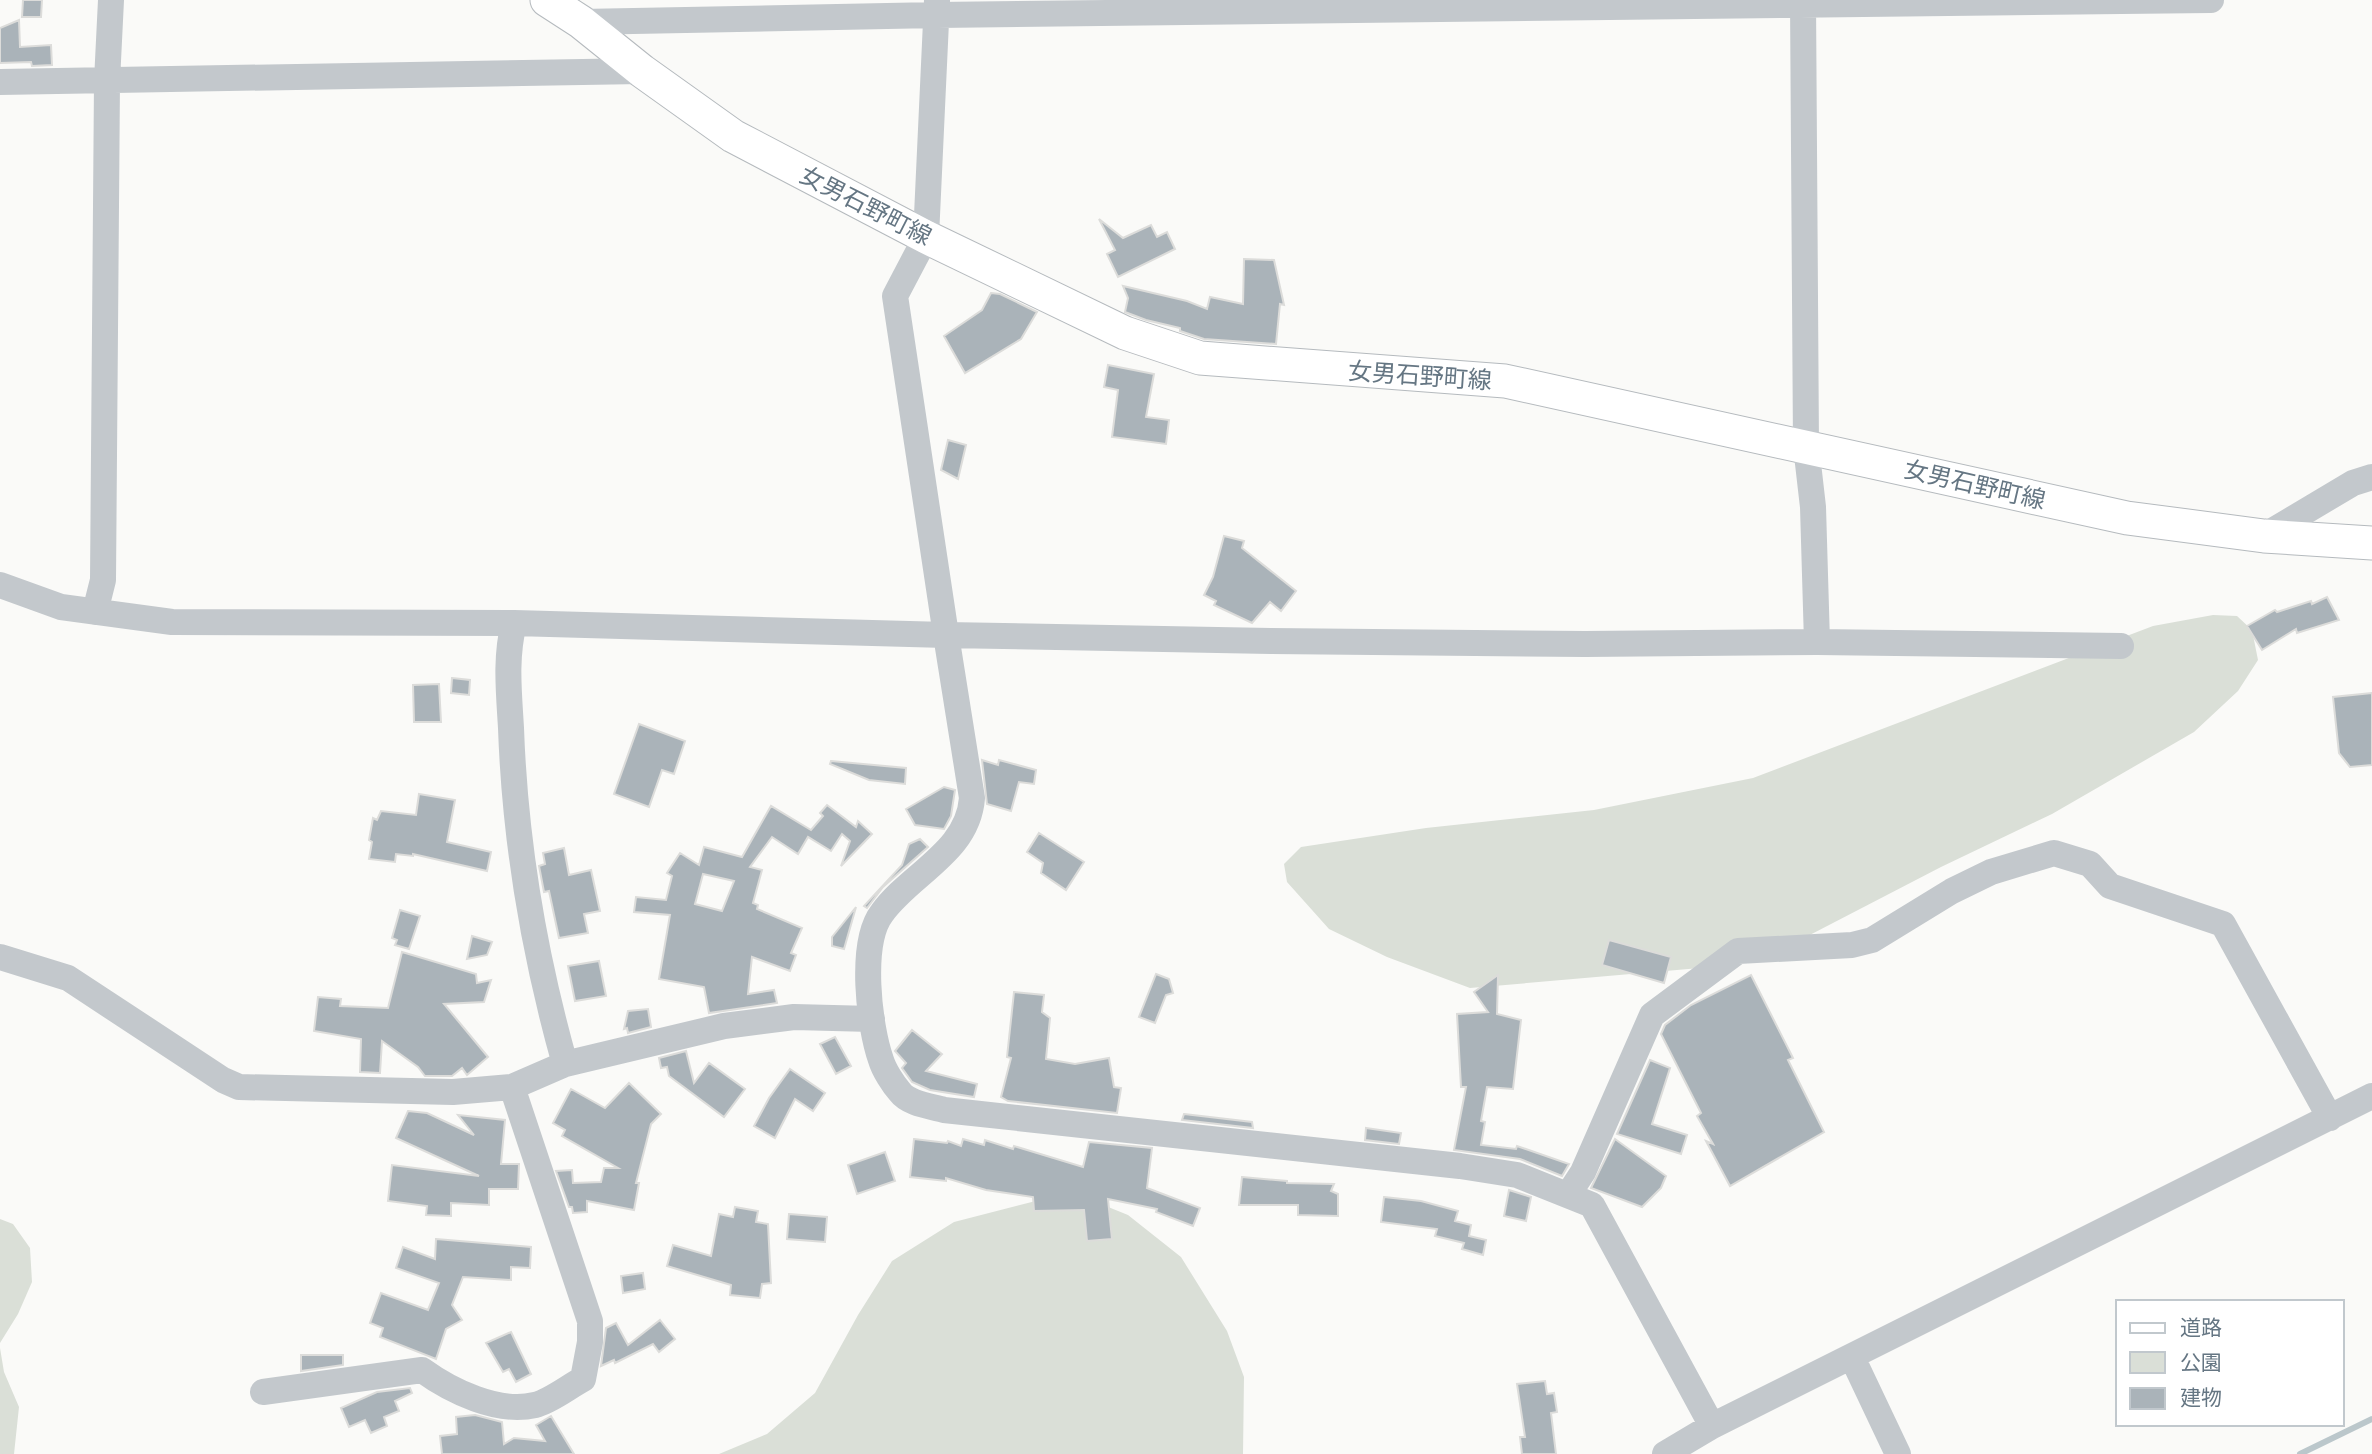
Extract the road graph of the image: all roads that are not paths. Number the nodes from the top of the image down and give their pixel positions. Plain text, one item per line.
1 (111, 0) edge
2 (547, 0) edge
3 (2211, 0) edge
4 (1803, 3) edge
5 (937, 8) edge
6 (581, 22) junction
7 (642, 71) junction
8 (107, 81) junction
9 (0, 82) edge
10 (926, 237) junction
11 (1806, 446) junction
12 (2372, 477) edge
13 (2264, 536) junction
14 (2372, 543) edge
15 (0, 585) edge
16 (95, 612) junction
17 (514, 623) junction
18 (946, 635) junction
19 (1817, 642) junction
20 (2121, 646) dead end
21 (0, 957) edge
22 (872, 1019) junction
23 (565, 1064) junction
24 (512, 1087) junction
25 (2372, 1096) edge
26 (2330, 1118) junction
27 (1569, 1195) junction
28 (1852, 1357) junction
29 (263, 1392) dead end
30 (1712, 1426) junction
31 (1665, 1454) edge
32 (1898, 1454) edge

1 - 8 street
2 - 6 main road, 女男石野町線
3 - 4 street
4 - 5 street
4 - 11 street
5 - 6 street
5 - 10 street
6 - 7 main road, 女男石野町線
7 - 8 street
7 - 10 main road, 女男石野町線
8 - 9 street
8 - 16 street
10 - 11 main road, 女男石野町線
10 - 18 street
11 - 13 main road, 女男石野町線
11 - 19 street
12 - 13 street
13 - 14 main road, 女男石野町線
15 - 16 street
16 - 17 street
17 - 18 street
17 - 23 street
18 - 19 street
18 - 22 street
19 - 20 street
21 - 24 street
22 - 23 street
22 - 27 street
23 - 24 street
24 - 29 street
25 - 26 street
26 - 27 street
26 - 28 street
27 - 30 street
28 - 30 street
28 - 32 street
30 - 31 street

